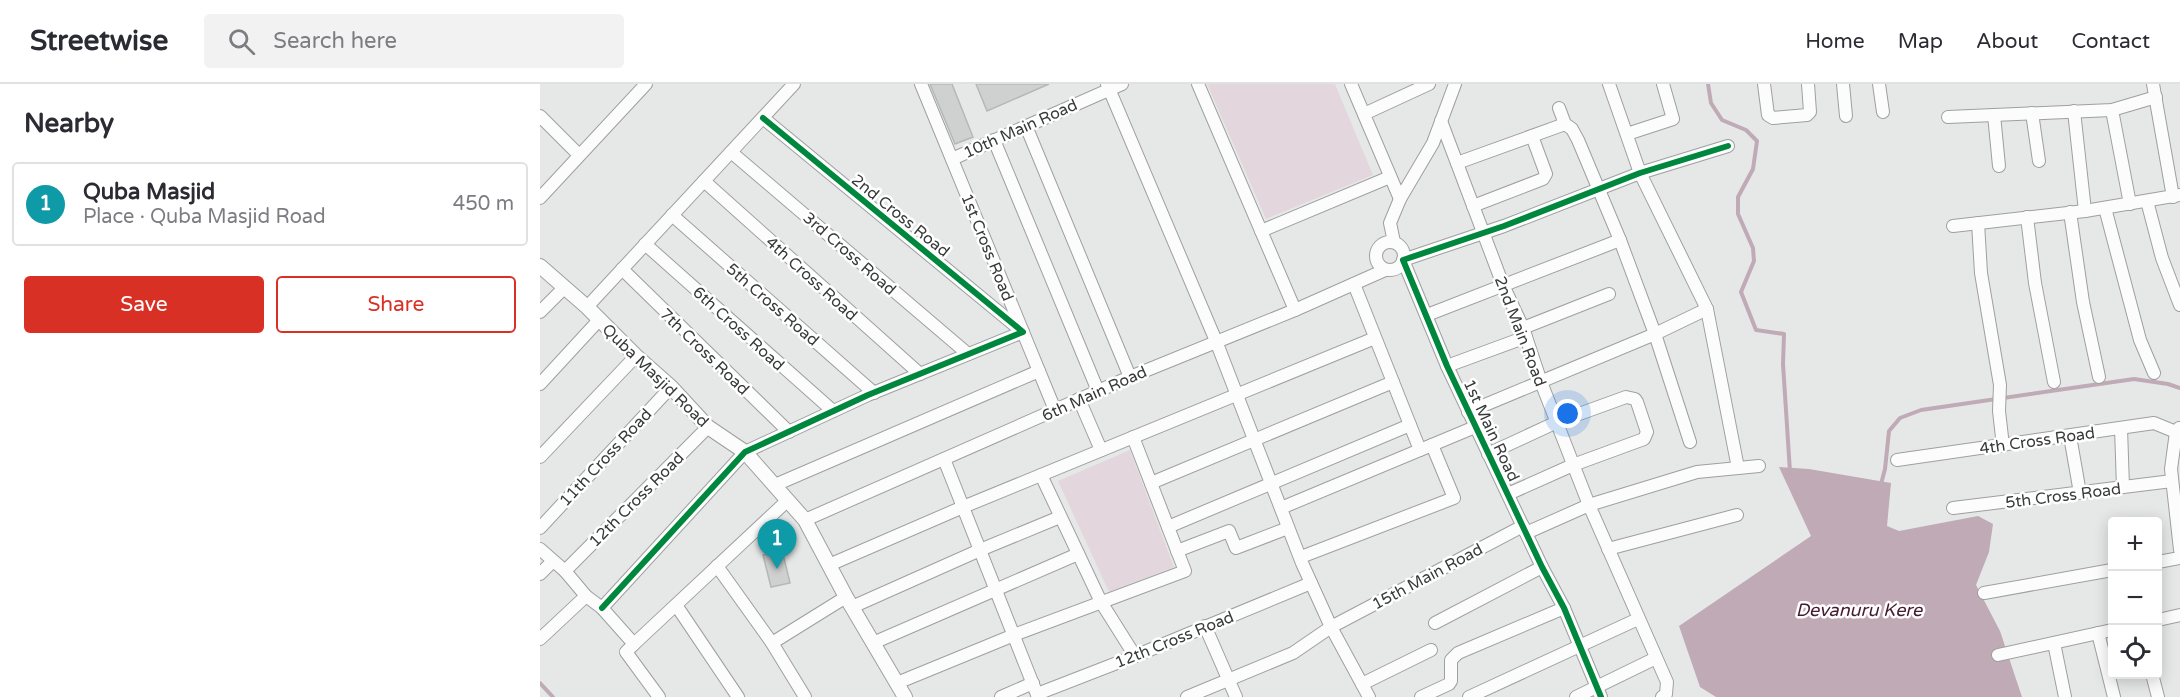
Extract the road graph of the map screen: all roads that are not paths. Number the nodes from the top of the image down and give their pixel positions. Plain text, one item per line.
1 (646, 84) edge
2 (794, 84) edge
3 (921, 84) edge
4 (1122, 84) edge
5 (1198, 84) edge
6 (1351, 84) edge
7 (1429, 84) edge
8 (1455, 84) edge
9 (1609, 84) edge
10 (1663, 84) edge
11 (1764, 84) edge
12 (1808, 84) edge
13 (1843, 84) edge
14 (1879, 84) edge
15 (2153, 84) edge
16 (1108, 87) edge
17 (2156, 97) junction
18 (1559, 108) dead end
19 (2112, 110) junction
20 (1883, 111) dead end
21 (2073, 111) junction
22 (2032, 113) junction
23 (1365, 114) junction
24 (1994, 115) junction
25 (540, 116) edge
26 (1846, 116) dead end
27 (1948, 117) dead end
28 (763, 118) junction
29 (1441, 121) junction
30 (1565, 124) junction
31 (1026, 126) junction
32 (1627, 134) junction
33 (1532, 136) junction
34 (994, 140) junction
35 (1728, 146) dead end
36 (732, 152) junction
37 (579, 155) junction
38 (952, 159) junction
39 (2040, 161) dead end
40 (1457, 163) junction
41 (1999, 166) dead end
42 (1641, 173) junction
43 (1390, 177) junction
44 (704, 182) junction
45 (1599, 189) junction
46 (2176, 196) edge
47 (540, 198) edge
48 (1400, 199) junction
49 (2147, 201) junction
50 (2130, 204) junction
51 (1473, 206) junction
52 (2105, 208) junction
53 (2085, 211) junction
54 (2070, 212) junction
55 (672, 216) junction
56 (2027, 217) junction
57 (1978, 222) junction
58 (1953, 226) dead end
59 (1261, 231) junction
60 (1483, 233) junction
61 (1620, 240) junction
62 (1394, 242) junction
63 (645, 244) junction
64 (1404, 260) junction
65 (540, 266) edge
66 (622, 269) junction
67 (1385, 270) junction
68 (1354, 284) junction
69 (1503, 285) junction
70 (565, 286) junction
71 (1610, 294) dead end
72 (2180, 305) edge
73 (587, 307) junction
74 (1707, 309) junction
75 (1295, 310) junction
76 (540, 312) edge
77 (1427, 315) junction
78 (599, 320) junction
79 (1023, 332) junction
80 (1525, 333) junction
81 (1655, 334) junction
82 (1376, 338) junction
83 (1216, 341) junction
84 (968, 354) junction
85 (636, 356) junction
86 (1447, 366) junction
87 (1039, 371) junction
88 (2154, 373) dead end
89 (920, 374) junction
90 (1130, 377) junction
91 (2099, 377) dead end
92 (1393, 382) junction
93 (1541, 382) junction
94 (2054, 382) dead end
95 (540, 384) edge
96 (671, 387) junction
97 (1098, 391) junction
98 (874, 393) junction
99 (1236, 397) junction
100 (1079, 399) junction
101 (1055, 410) junction
102 (833, 411) junction
103 (1468, 412) junction
104 (1557, 422) junction
105 (1410, 425) junction
106 (708, 427) junction
107 (1475, 427) junction
108 (2121, 428) junction
109 (2178, 430) edge
110 (789, 432) junction
111 (2070, 436) junction
112 (1133, 437) junction
113 (1254, 440) junction
114 (1690, 442) dead end
115 (2003, 446) junction
116 (1426, 447) junction
117 (1101, 450) junction
118 (746, 452) junction
119 (1488, 454) junction
120 (540, 457) edge
121 (944, 459) junction
122 (1897, 460) dead end
123 (1573, 465) junction
124 (1759, 466) dead end
125 (1738, 468) junction
126 (1041, 475) junction
127 (2172, 481) junction
128 (1151, 483) junction
129 (1271, 484) junction
130 (775, 485) junction
131 (2123, 488) junction
132 (2080, 493) junction
133 (1508, 494) junction
134 (2178, 498) edge
135 (788, 500) junction
136 (1589, 505) junction
137 (963, 507) junction
138 (1281, 508) junction
139 (1953, 508) dead end
140 (1737, 515) dead end
141 (1060, 517) junction
142 (805, 520) junction
143 (1168, 527) junction
144 (540, 528) edge
145 (1288, 528) junction
146 (1524, 529) junction
147 (540, 549) edge
148 (1608, 549) junction
149 (980, 550) junction
150 (2180, 550) edge
151 (1177, 551) junction
152 (1078, 554) junction
153 (1301, 557) junction
154 (2180, 558) edge
155 (554, 561) junction
156 (2162, 561) edge
157 (829, 565) junction
158 (717, 566) junction
159 (1542, 567) junction
160 (565, 571) junction
161 (2108, 571) edge
162 (540, 574) edge
163 (1311, 583) junction
164 (996, 591) junction
165 (1984, 593) dead end
166 (586, 596) junction
167 (849, 602) junction
168 (1101, 602) junction
169 (676, 605) junction
170 (602, 608) junction
171 (1564, 608) junction
172 (2180, 615) edge
173 (1638, 619) junction
174 (2162, 619) edge
175 (1435, 623) dead end
176 (1205, 626) junction
177 (1331, 627) junction
178 (2108, 631) edge
179 (2098, 633) junction
180 (1014, 635) junction
181 (540, 639) edge
182 (772, 643) junction
183 (873, 643) junction
184 (2054, 643) junction
185 (634, 644) junction
186 (1580, 646) junction
187 (1431, 650) dead end
188 (1135, 656) junction
189 (1998, 656) dead end
190 (1656, 658) junction
191 (1228, 679) junction
192 (2153, 679) edge
193 (897, 683) junction
194 (1362, 684) junction
195 (1036, 691) edge
196 (1599, 692) edge
197 (659, 697) edge
198 (738, 697) edge
199 (805, 697) edge
200 (905, 697) edge
201 (1001, 697) edge
202 (1187, 697) edge
203 (1236, 697) edge
204 (1369, 697) edge
205 (1421, 697) edge
206 (1469, 697) edge
207 (1576, 697) edge
208 (1662, 697) edge
209 (2065, 697) edge
210 (2114, 697) edge
211 (2158, 697) edge

1 - 37 street
2 - 28 street
3 - 38 street, 1st Cross Road
4 - 16 street, 10th Main Road
5 - 59 street
6 - 23 street
7 - 23 street
8 - 29 street
9 - 32 street
10 - 32 street
11 - 12 street
13 - 26 street
14 - 20 street
15 - 17 street
16 - 31 street, 10th Main Road
16 - 83 street
17 - 19 street
17 - 46 street
18 - 30 street
19 - 21 street
19 - 50 street
21 - 22 street
21 - 53 street
22 - 24 street
22 - 39 street
23 - 43 street
24 - 27 street
24 - 41 street
25 - 37 street
28 - 36 street
28 - 79 street, 2nd Cross Road
29 - 40 street, 2nd Main Road
29 - 48 street
30 - 33 street
30 - 45 street
31 - 34 street, 10th Main Road
31 - 90 street
32 - 42 street
33 - 40 street
33 - 51 street
34 - 38 street, 10th Main Road
34 - 97 street
35 - 42 street
36 - 44 street
36 - 84 street, 3rd Cross Road
37 - 47 street
38 - 79 street, 1st Cross Road
40 - 51 street, 2nd Main Road
42 - 45 street
42 - 74 street
43 - 48 street
43 - 59 street
44 - 55 street
44 - 89 street, 4th Cross Road
45 - 60 street
45 - 61 street
46 - 49 street
48 - 62 street
49 - 50 street
49 - 72 street
50 - 52 street
51 - 60 street, 2nd Main Road
52 - 53 street
52 - 88 street
53 - 54 street
54 - 56 street
54 - 91 street
55 - 63 street
55 - 98 street, 5th Cross Road
56 - 57 street
56 - 94 street
57 - 58 street
57 - 115 street
59 - 75 street
60 - 64 street
60 - 69 street, 2nd Main Road
61 - 69 street
61 - 81 street
62 - 64 street
62 - 67 street
63 - 66 street
63 - 102 street, 6th Cross Road
64 - 67 street
64 - 77 street, 1st Main Road
65 - 70 street, Quba Masjid Road
66 - 73 street
66 - 110 street, 7th Cross Road
67 - 68 street, 6th Main Road
68 - 75 street, 6th Main Road
68 - 82 street
69 - 77 street
69 - 80 street, 2nd Main Road
70 - 73 street, Quba Masjid Road
70 - 76 street
71 - 80 street
73 - 78 street, Quba Masjid Road
74 - 81 street
74 - 125 street
75 - 83 street, 6th Main Road
77 - 86 street, 1st Main Road
78 - 85 street, Quba Masjid Road
78 - 95 street
79 - 84 street
79 - 87 street, 1st Cross Road
80 - 86 street
80 - 93 street, 2nd Main Road
81 - 93 street
81 - 114 street
82 - 92 street
82 - 99 street
83 - 90 street, 6th Main Road
83 - 99 street
84 - 89 street
85 - 96 street, Quba Masjid Road
85 - 120 street
86 - 103 street, 1st Main Road
87 - 101 street, 1st Cross Road
87 - 130 street
89 - 98 street
90 - 97 street, 6th Main Road
92 - 105 street
92 - 113 street
93 - 103 street
93 - 104 street, 2nd Main Road
96 - 106 street, Quba Masjid Road
96 - 144 street, 11th Cross Road
97 - 100 street, 6th Main Road
98 - 102 street
99 - 112 street
99 - 113 street
100 - 101 street, 6th Main Road
100 - 117 street
101 - 121 street, 6th Main Road
102 - 110 street
103 - 107 street, 1st Main Road
104 - 119 street
104 - 123 street, 2nd Main Road
104 - 123 street
105 - 116 street
105 - 129 street
106 - 118 street, Quba Masjid Road
106 - 160 street, 12th Cross Road
107 - 116 street
107 - 119 street, 1st Main Road
108 - 109 street, 4th Cross Road
108 - 111 street, 4th Cross Road
108 - 131 street
109 - 127 street
110 - 118 street
111 - 115 street, 4th Cross Road
111 - 132 street
112 - 117 street
112 - 128 street
113 - 128 street
113 - 129 street
115 - 122 street, 4th Cross Road
116 - 138 street
116 - 153 street
117 - 126 street
118 - 130 street, Quba Masjid Road
118 - 170 street
119 - 133 street, 1st Main Road
121 - 137 street
121 - 142 street, 6th Main Road
123 - 133 street
123 - 136 street, 2nd Main Road
124 - 125 street, 15th Main Road
125 - 136 street, 15th Main Road
126 - 137 street
126 - 141 street
127 - 131 street, 5th Cross Road
127 - 134 street
128 - 143 street
129 - 138 street
129 - 143 street
130 - 135 street, Quba Masjid Road
131 - 132 street, 5th Cross Road
132 - 139 street, 5th Cross Road
133 - 146 street, 1st Main Road
134 - 150 street
135 - 142 street, Quba Masjid Road
135 - 158 street
136 - 146 street, 15th Main Road
136 - 148 street, 2nd Main Road
137 - 149 street
137 - 157 street
138 - 145 street
140 - 148 street
141 - 149 street
141 - 152 street
142 - 157 street, Quba Masjid Road
143 - 151 street
145 - 151 street
145 - 153 street
146 - 159 street, 1st Main Road
146 - 177 street, 15th Main Road
147 - 155 street
148 - 173 street, 2nd Main Road
149 - 164 street
149 - 167 street
151 - 168 street
152 - 164 street
152 - 168 street
153 - 163 street
154 - 156 street
155 - 160 street
155 - 162 street
157 - 167 street, Quba Masjid Road
158 - 169 street
158 - 182 street
159 - 171 street, 1st Main Road
159 - 175 street
160 - 166 street
161 - 165 street
163 - 176 street, 12th Cross Road
163 - 177 street
164 - 180 street
164 - 183 street
166 - 170 street
166 - 181 street
167 - 182 street
167 - 183 street, Quba Masjid Road
168 - 180 street
168 - 188 street
169 - 185 street
169 - 198 street
170 - 185 street
171 - 186 street, 1st Main Road
171 - 205 street
172 - 174 street
173 - 186 street
173 - 190 street, 2nd Main Road
176 - 188 street, 12th Cross Road
176 - 191 street
177 - 191 street, 15th Main Road
177 - 194 street
178 - 179 street
179 - 184 street
179 - 210 street
180 - 193 street
180 - 195 street
182 - 199 street
183 - 193 street, Quba Masjid Road
184 - 189 street
184 - 209 street
185 - 197 street
186 - 196 street, 1st Main Road
186 - 206 street
187 - 194 street
188 - 195 street, 12th Cross Road
190 - 196 street
190 - 208 street, 2nd Main Road
191 - 202 street, 15th Main Road
191 - 203 street
192 - 211 street
193 - 200 street, Quba Masjid Road
194 - 204 street
195 - 201 street, 12th Cross Road
196 - 207 street

